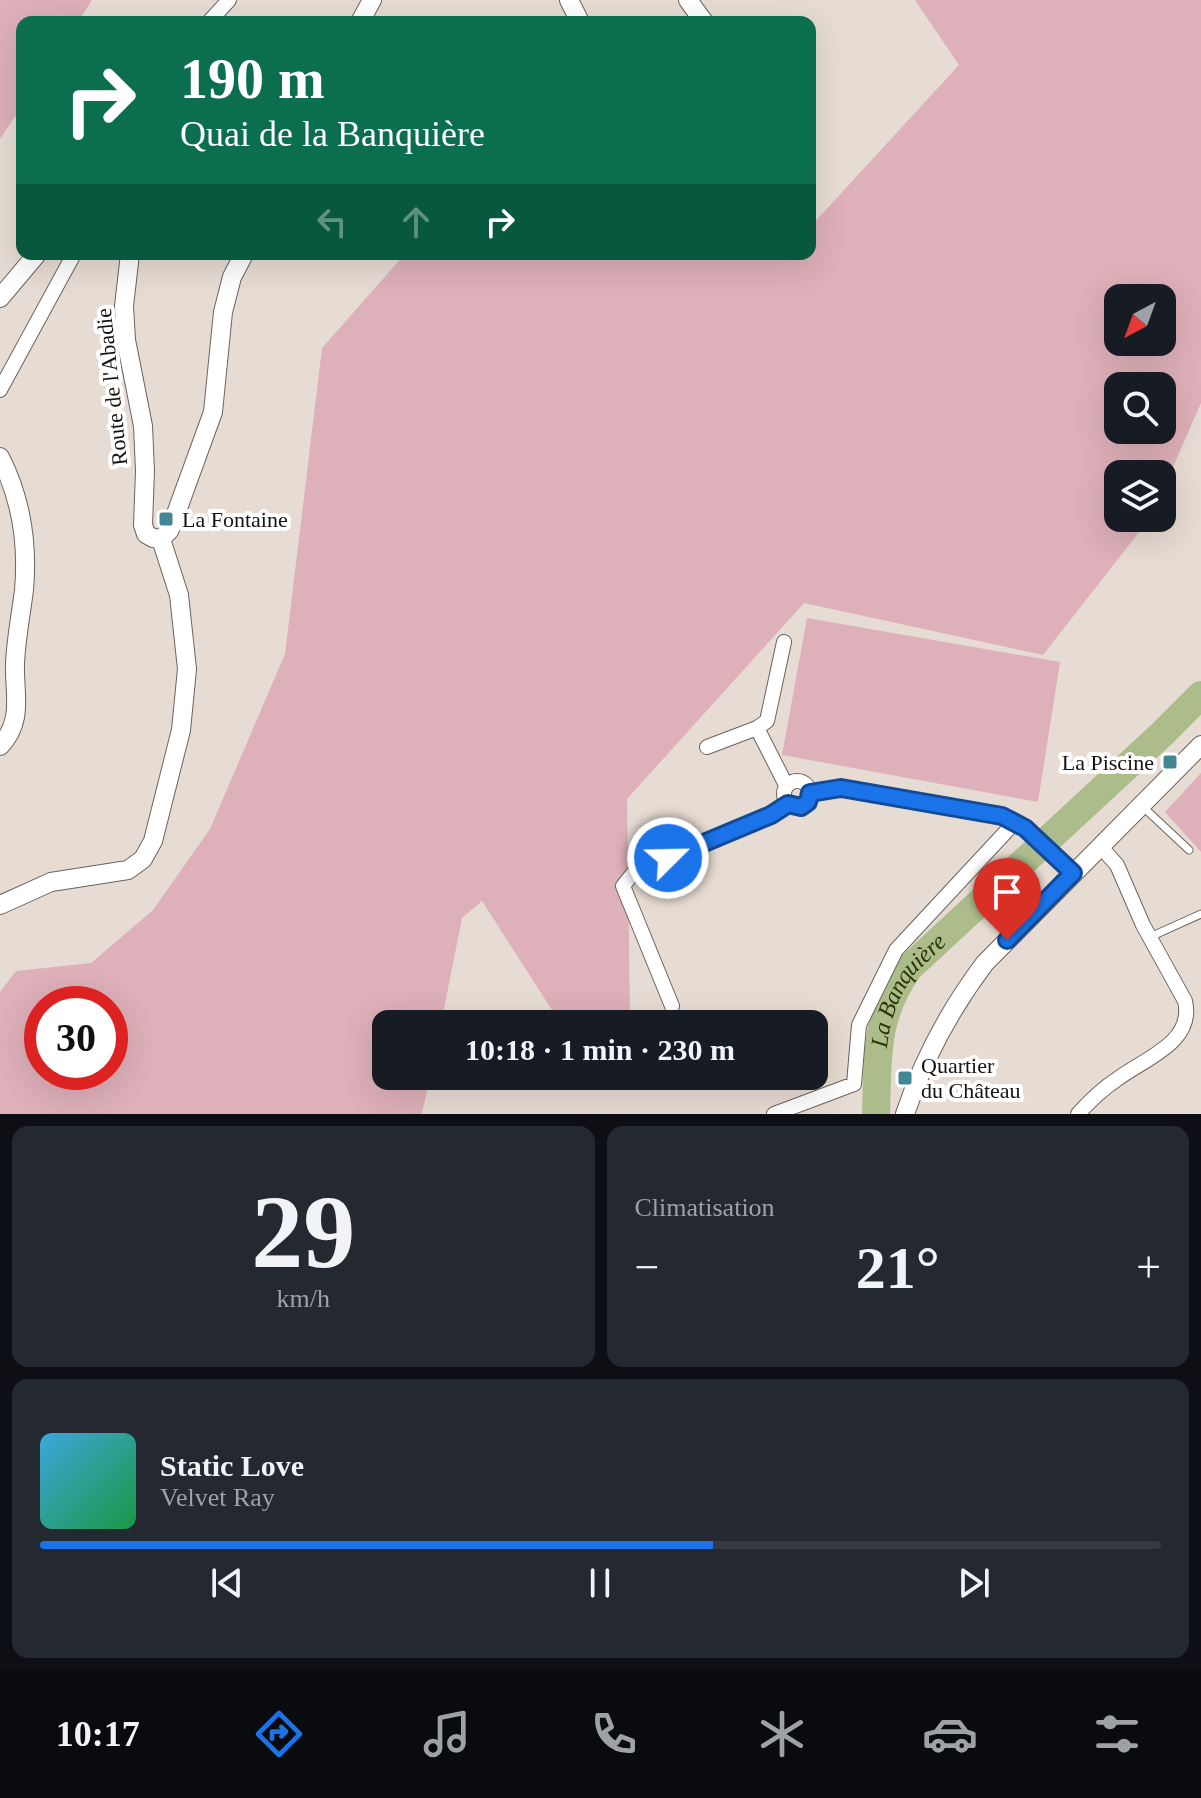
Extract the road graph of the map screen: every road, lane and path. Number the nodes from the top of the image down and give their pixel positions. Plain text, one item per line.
1 (229, 0) edge
2 (214, 16) edge
3 (32, 260) edge
4 (71, 260) edge
5 (129, 260) edge
6 (241, 260) edge
7 (0, 298) edge
8 (0, 390) edge
9 (0, 457) edge
10 (161, 539) junction
11 (784, 642) dead end
12 (757, 728) junction
13 (1201, 745) edge
14 (0, 746) edge
15 (707, 747) dead end
16 (786, 785) junction
17 (810, 793) junction
18 (788, 804) junction
19 (1141, 805) junction
20 (1020, 825) junction
21 (1100, 846) junction
22 (1189, 850) dead end
23 (1067, 868) junction
24 (0, 905) edge
25 (1201, 914) edge
26 (1150, 937) junction
27 (672, 1006) dead end
28 (791, 1111) edge
29 (774, 1114) edge
30 (905, 1114) edge
31 (1078, 1114) edge

1 - 2 street
3 - 7 street
4 - 8 street
5 - 10 street, Route de l'Abadie
6 - 10 street
9 - 14 street
10 - 24 street
11 - 12 street
12 - 15 street
12 - 16 street
13 - 19 street
16 - 17 street
16 - 18 street
17 - 18 street
17 - 20 street
18 - 27 street
19 - 21 street
19 - 22 lane
20 - 23 street
20 - 28 street
21 - 23 street
21 - 26 street
23 - 30 street
25 - 26 lane
26 - 31 street
28 - 29 street

